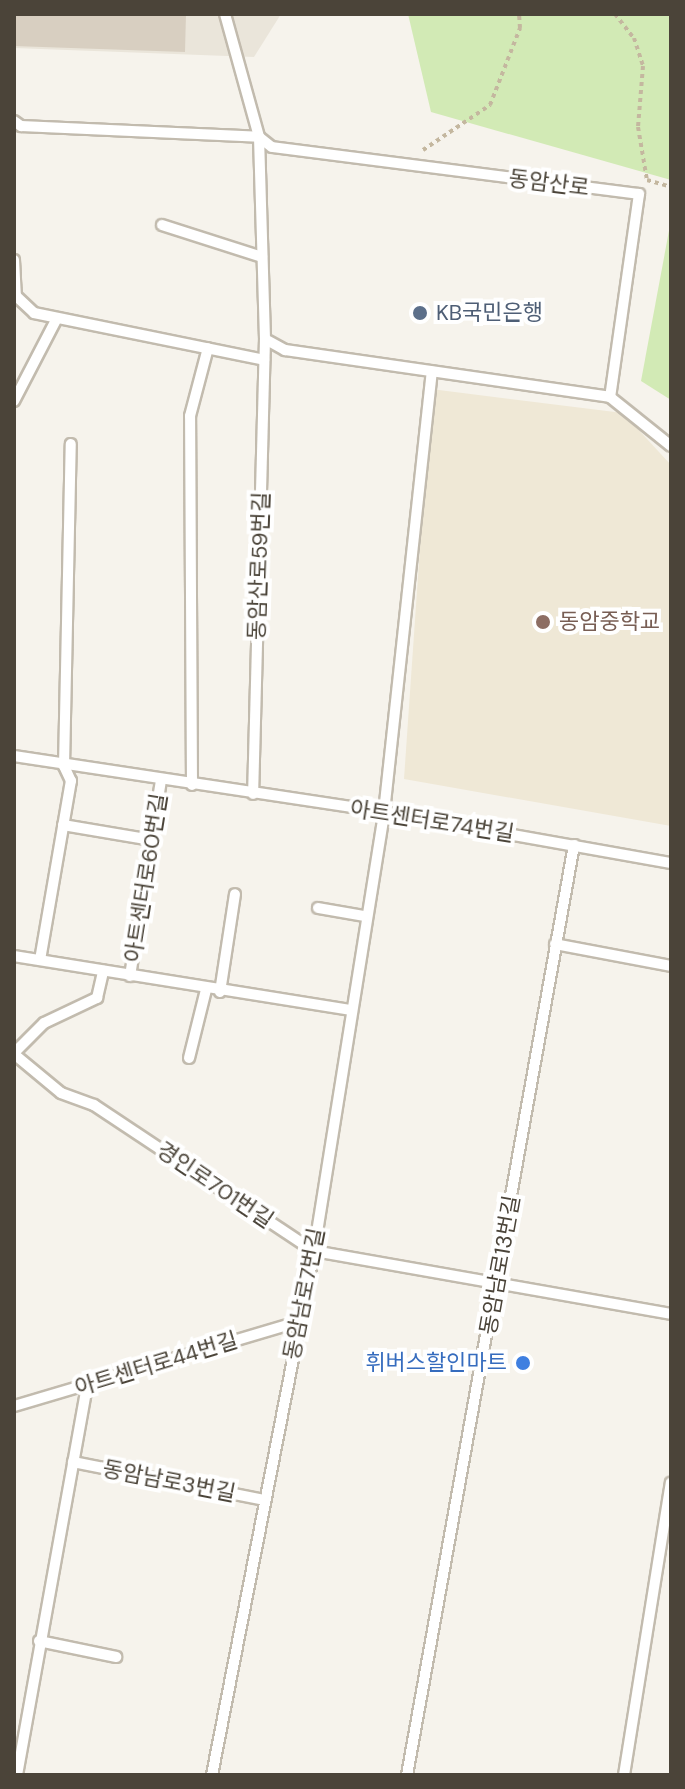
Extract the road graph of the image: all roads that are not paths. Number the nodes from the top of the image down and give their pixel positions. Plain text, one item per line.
1 (225, 14) edge
2 (14, 121) edge
3 (259, 137) junction
4 (162, 225) dead end
5 (262, 257) junction
6 (14, 260) edge
7 (57, 318) junction
8 (265, 339) junction
9 (208, 348) junction
10 (264, 360) junction
11 (432, 372) junction
12 (610, 397) junction
13 (14, 401) edge
14 (71, 444) dead end
15 (671, 446) edge
16 (14, 756) edge
17 (64, 766) junction
18 (161, 780) junction
19 (192, 785) junction
20 (253, 794) junction
21 (384, 812) junction
22 (63, 825) junction
23 (152, 840) junction
24 (574, 845) junction
25 (671, 863) edge
26 (235, 894) dead end
27 (318, 908) dead end
28 (364, 916) junction
29 (555, 944) junction
30 (14, 956) edge
31 (40, 960) junction
32 (671, 966) edge
33 (103, 971) junction
34 (130, 976) junction
35 (206, 990) junction
36 (220, 992) junction
37 (350, 1010) junction
38 (14, 1054) edge
39 (189, 1058) dead end
40 (314, 1251) junction
41 (497, 1282) junction
42 (671, 1314) edge
43 (297, 1322) junction
44 (87, 1384) junction
45 (14, 1406) edge
46 (73, 1462) junction
47 (671, 1485) edge
48 (265, 1500) junction
49 (39, 1641) junction
50 (116, 1657) dead end
51 (17, 1775) edge
52 (212, 1775) edge
53 (407, 1775) edge
54 (624, 1775) edge

1 - 3 lane
2 - 3 lane, 동암산로
3 - 5 lane
3 - 12 lane, 동암산로
4 - 5 lane
5 - 8 lane
6 - 7 lane
7 - 9 lane
7 - 13 lane
8 - 10 lane, 동암산로59번길
8 - 11 lane
9 - 10 lane
9 - 19 lane
10 - 20 lane, 동암산로59번길
11 - 12 lane
11 - 21 lane, 동암남로7번길
12 - 15 lane
14 - 17 lane
16 - 17 lane, 아트센터로74번길
17 - 18 lane, 아트센터로74번길
17 - 22 lane
18 - 19 lane, 아트센터로74번길
18 - 23 lane, 아트센터로60번길
19 - 20 lane, 아트센터로74번길
20 - 21 lane, 아트센터로74번길
21 - 24 lane, 아트센터로74번길
21 - 28 lane, 동암남로7번길
22 - 23 lane
22 - 31 lane
23 - 34 lane, 아트센터로60번길
24 - 25 lane, 아트센터로74번길
24 - 29 lane, 동암남로13번길
26 - 36 lane
27 - 28 lane
28 - 37 lane, 동암남로7번길
29 - 32 lane
29 - 41 lane, 동암남로13번길
30 - 31 lane, 아트센터로60번길
31 - 33 lane, 아트센터로60번길
33 - 34 lane, 아트센터로60번길
33 - 38 lane, 아트센터로60번길
34 - 35 lane, 아트센터로60번길
35 - 36 lane, 아트센터로60번길
35 - 39 lane
36 - 37 lane, 아트센터로60번길
37 - 40 lane, 동암남로7번길
38 - 40 lane, 경인로701번길
40 - 41 lane, 경인로701번길
40 - 43 lane, 동암남로7번길
41 - 42 lane, 경인로701번길
41 - 53 lane, 동암남로13번길
43 - 44 lane, 아트센터로44번길
43 - 48 lane, 동암남로7번길
44 - 45 lane, 아트센터로44번길
44 - 46 lane, 동암남로3번길
46 - 48 lane, 동암남로3번길
46 - 49 lane, 동암남로3번길
47 - 54 lane
48 - 52 lane, 동암남로7번길
49 - 50 lane
49 - 51 lane, 동암남로3번길

